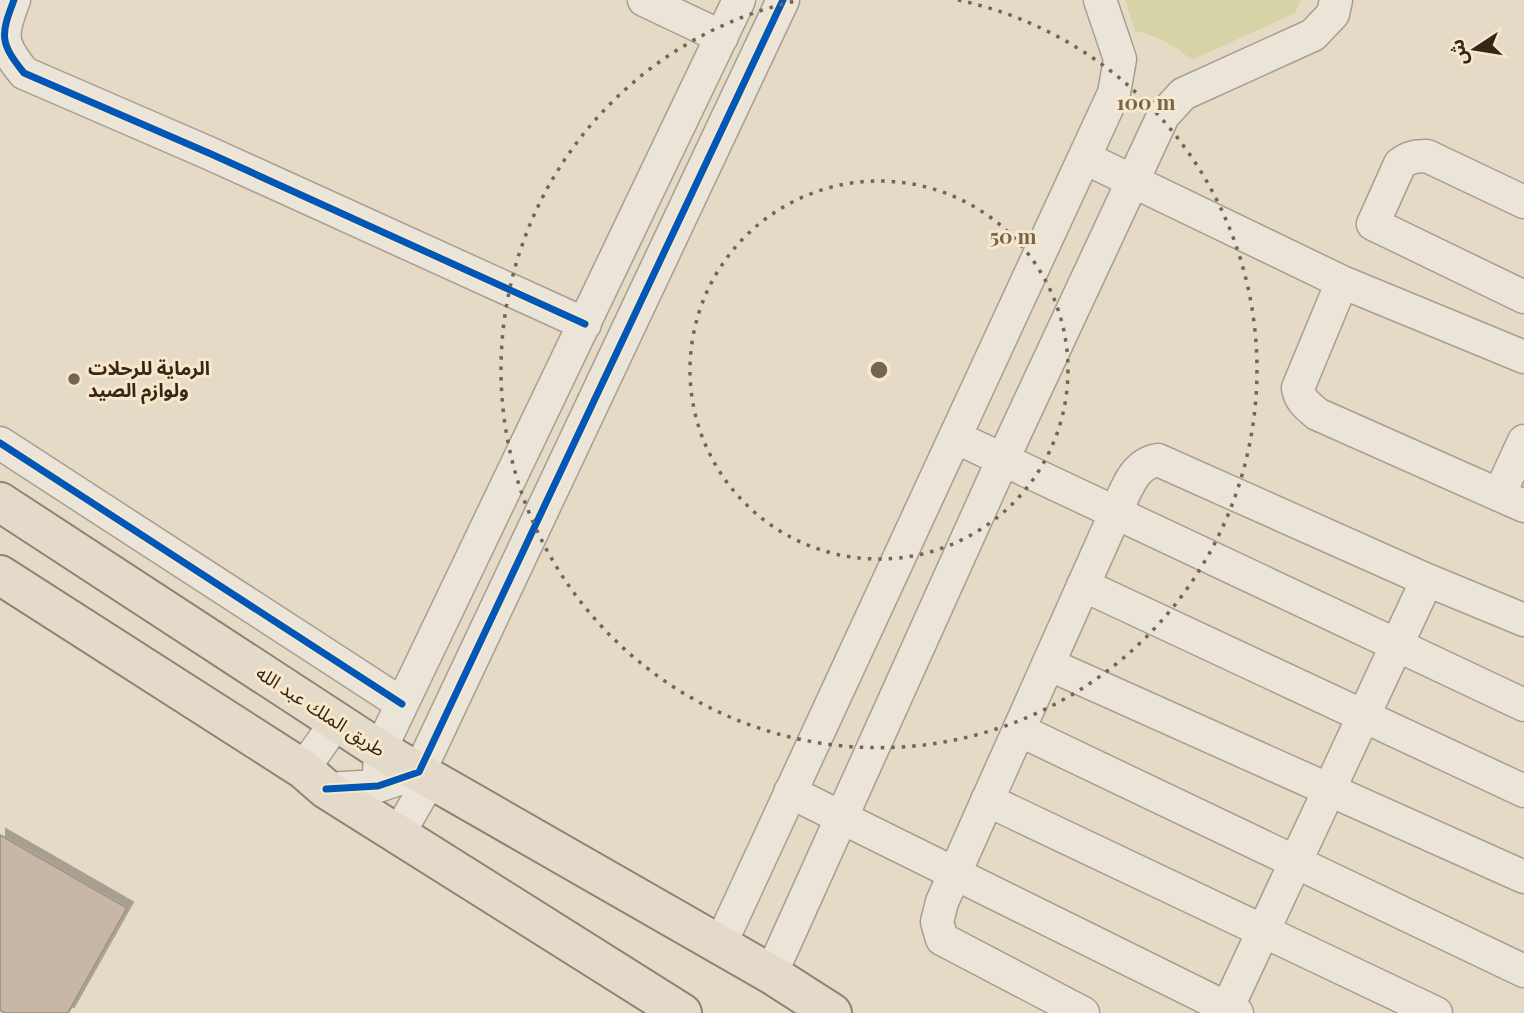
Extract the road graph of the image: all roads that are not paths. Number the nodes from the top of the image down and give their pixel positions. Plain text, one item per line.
1 (13, 0) edge
2 (644, 0) edge
3 (739, 0) edge
4 (783, 0) edge
5 (1100, 0) edge
6 (1336, 0) edge
7 (722, 37) junction
8 (1085, 158) junction
9 (1133, 181) junction
10 (1524, 202) edge
11 (1342, 282) junction
12 (1524, 298) edge
13 (585, 324) junction
14 (1524, 357) edge
15 (956, 437) junction
16 (1524, 441) edge
17 (0, 443) edge
18 (1003, 459) junction
19 (1512, 500) edge
20 (0, 502) edge
21 (1116, 512) junction
22 (0, 575) edge
23 (1427, 580) junction
24 (1083, 585) junction
25 (1524, 620) edge
26 (1396, 646) junction
27 (1048, 664) junction
28 (402, 704) junction
29 (1524, 705) edge
30 (1363, 716) junction
31 (337, 722) junction
32 (1019, 730) junction
33 (424, 775) junction
34 (315, 779) junction
35 (1329, 790) junction
36 (1524, 791) edge
37 (790, 792) junction
38 (384, 797) junction
39 (987, 800) junction
40 (842, 817) junction
41 (1296, 862) junction
42 (955, 873) junction
43 (1524, 877) edge
44 (1263, 931) junction
45 (720, 945) junction
46 (1524, 971) edge
47 (771, 974) junction
48 (1230, 1011) edge
49 (682, 1013) edge
50 (832, 1013) edge
51 (1083, 1013) edge
52 (1436, 1013) edge

1 - 13 street
2 - 7 street
3 - 7 street
4 - 33 street
5 - 8 street
6 - 9 street
7 - 13 street
8 - 9 street
8 - 15 street
9 - 11 street
9 - 18 street
10 - 12 street
11 - 14 street
11 - 19 street
13 - 28 street
15 - 18 street
15 - 37 street
16 - 19 street
17 - 28 street
18 - 21 street
18 - 40 street
20 - 31 main road, طريق الملك عبد الله
21 - 23 street
21 - 24 street
21 - 26 street
22 - 34 main road, طريق الملك عبد الله
23 - 25 street
23 - 26 street
24 - 27 street
24 - 30 street
26 - 29 street
26 - 30 street
27 - 32 street
27 - 35 street
28 - 38 street
30 - 35 street
30 - 36 street
31 - 34 street
31 - 38 main road, طريق الملك عبد الله
32 - 39 street
32 - 41 street
33 - 38 main road, طريق الملك عبد الله
33 - 38 street
33 - 45 main road, طريق الملك عبد الله
34 - 38 main road, طريق الملك عبد الله
35 - 41 street
35 - 43 street
37 - 40 street
37 - 45 street
38 - 49 main road, طريق الملك عبد الله
39 - 42 street
39 - 44 street
40 - 42 street
40 - 47 street
41 - 44 street
41 - 46 street
42 - 48 street
42 - 51 street
44 - 48 street
44 - 52 street
45 - 47 main road, طريق الملك عبد الله
47 - 50 main road, طريق الملك عبد الله

